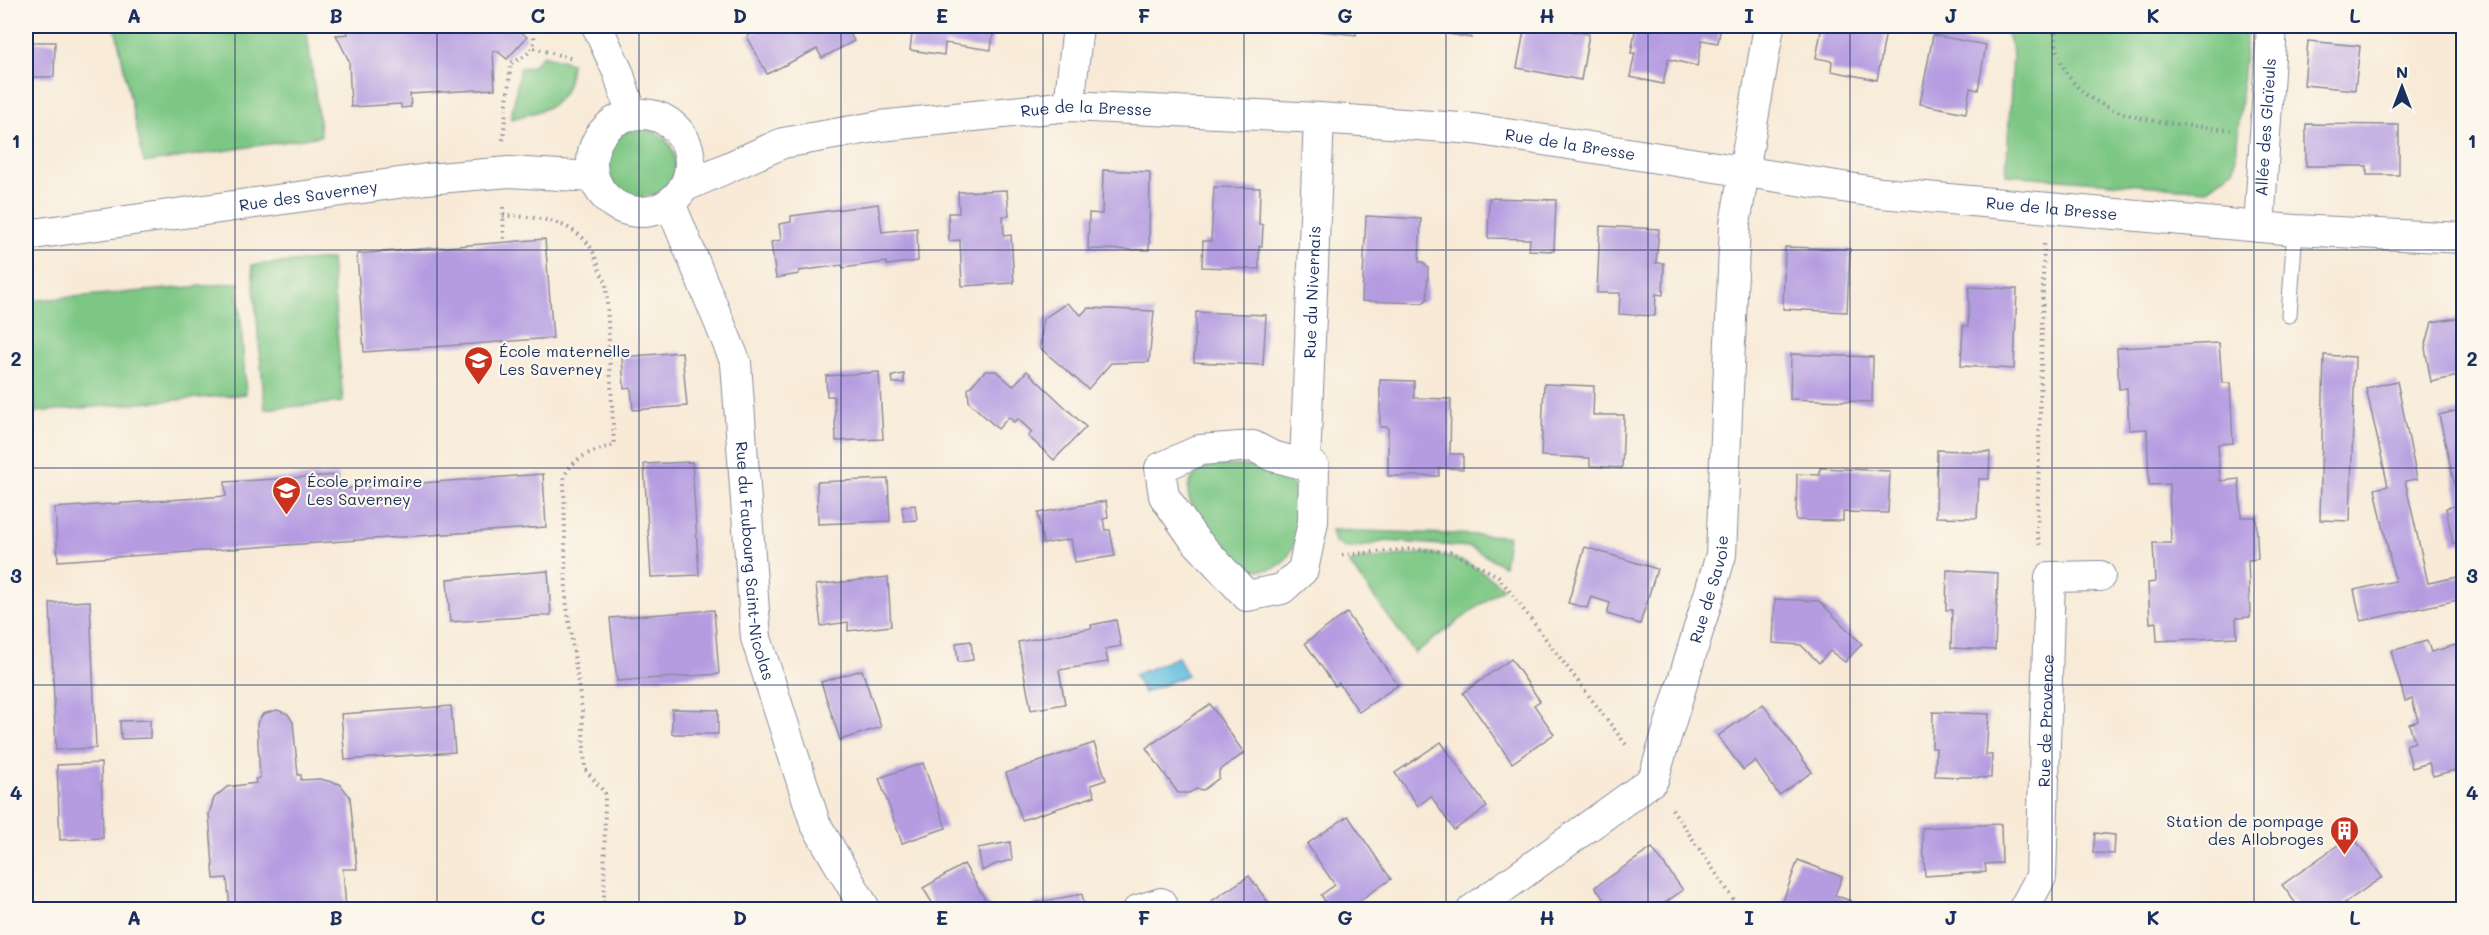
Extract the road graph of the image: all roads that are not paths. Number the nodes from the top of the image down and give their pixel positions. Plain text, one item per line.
1 (597, 26) edge
2 (1078, 26) edge
3 (1769, 26) edge
4 (2272, 26) edge
5 (1069, 106) junction
6 (632, 115) junction
7 (1319, 118) junction
8 (1742, 172) junction
9 (592, 177) junction
10 (677, 195) junction
11 (2259, 227) junction
12 (2295, 230) junction
13 (26, 235) edge
14 (2463, 238) edge
15 (2289, 315) dead end
16 (1305, 464) junction
17 (2100, 576) dead end
18 (866, 909) edge
19 (1138, 909) edge
20 (1163, 909) edge
21 (1472, 909) edge
22 (2023, 909) edge

1 - 6 street
2 - 5 street
3 - 8 street, Rue de Savoie
4 - 11 street, Allée des Glaïeuls
5 - 7 street, Rue de la Bresse
5 - 10 street, Rue de la Bresse
6 - 9 street
6 - 10 street
7 - 8 street, Rue de la Bresse
7 - 16 street, Rue du Nivernais
8 - 11 street, Rue de la Bresse
8 - 21 street, Rue de Savoie
9 - 10 street
9 - 13 street, Rue des Saverney
10 - 18 street, Rue du Faubourg Saint-Nicolas
11 - 12 street, Rue de la Bresse
12 - 14 street, Rue de la Bresse
12 - 15 lane
16 - 16 street, Rue du Nivernais
17 - 22 street, Rue de Provence
19 - 20 street

